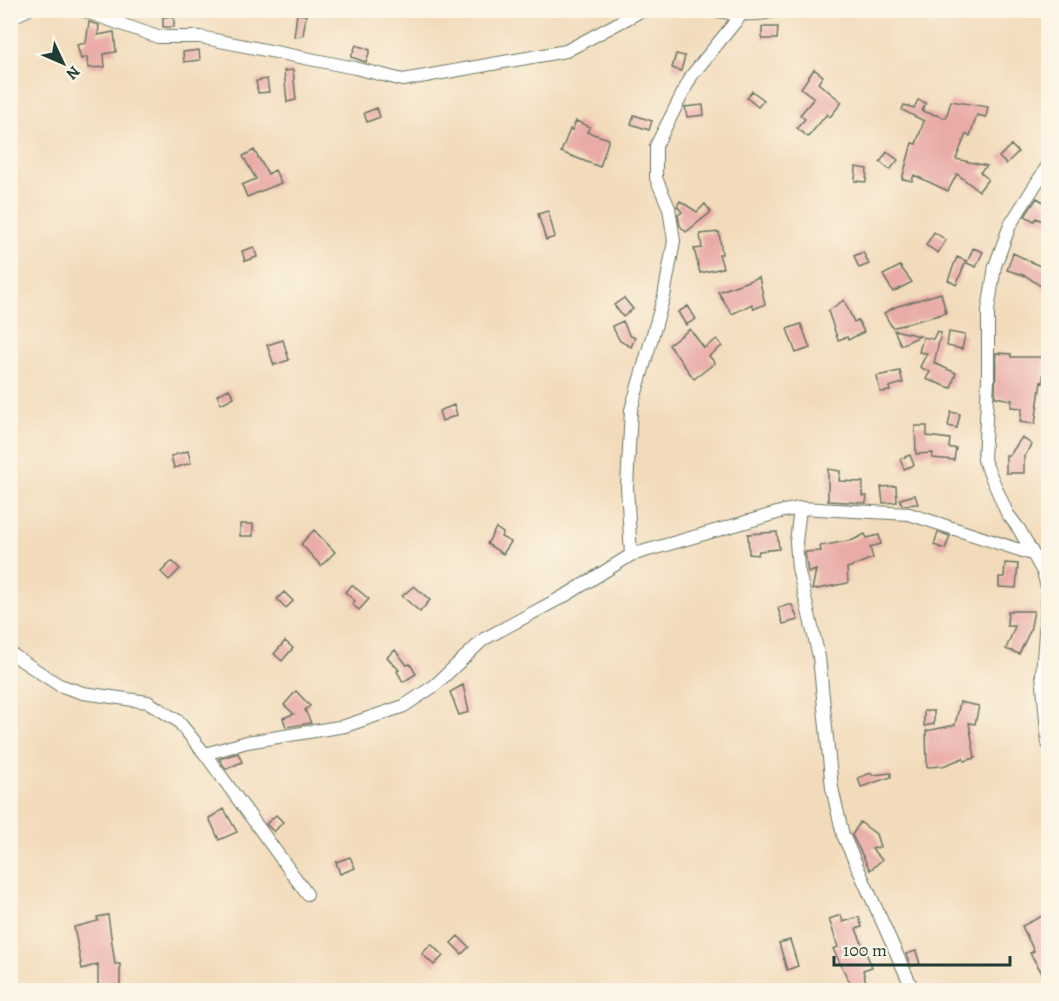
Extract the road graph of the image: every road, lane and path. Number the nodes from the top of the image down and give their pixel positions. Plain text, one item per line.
1 (27, 10) edge
2 (81, 10) edge
3 (648, 10) edge
4 (712, 10) edge
5 (777, 10) edge
6 (741, 15) junction
7 (10, 18) edge
8 (1048, 165) edge
9 (800, 508) junction
10 (1032, 554) junction
11 (632, 555) junction
12 (10, 653) edge
13 (1048, 744) edge
14 (205, 754) junction
15 (307, 894) dead end
16 (913, 990) edge

1 - 7 street
2 - 3 street
4 - 6 street
5 - 6 street
6 - 11 street
8 - 10 street
9 - 10 street
9 - 11 street
9 - 16 street
10 - 13 street
11 - 14 street
12 - 14 street
14 - 15 street

